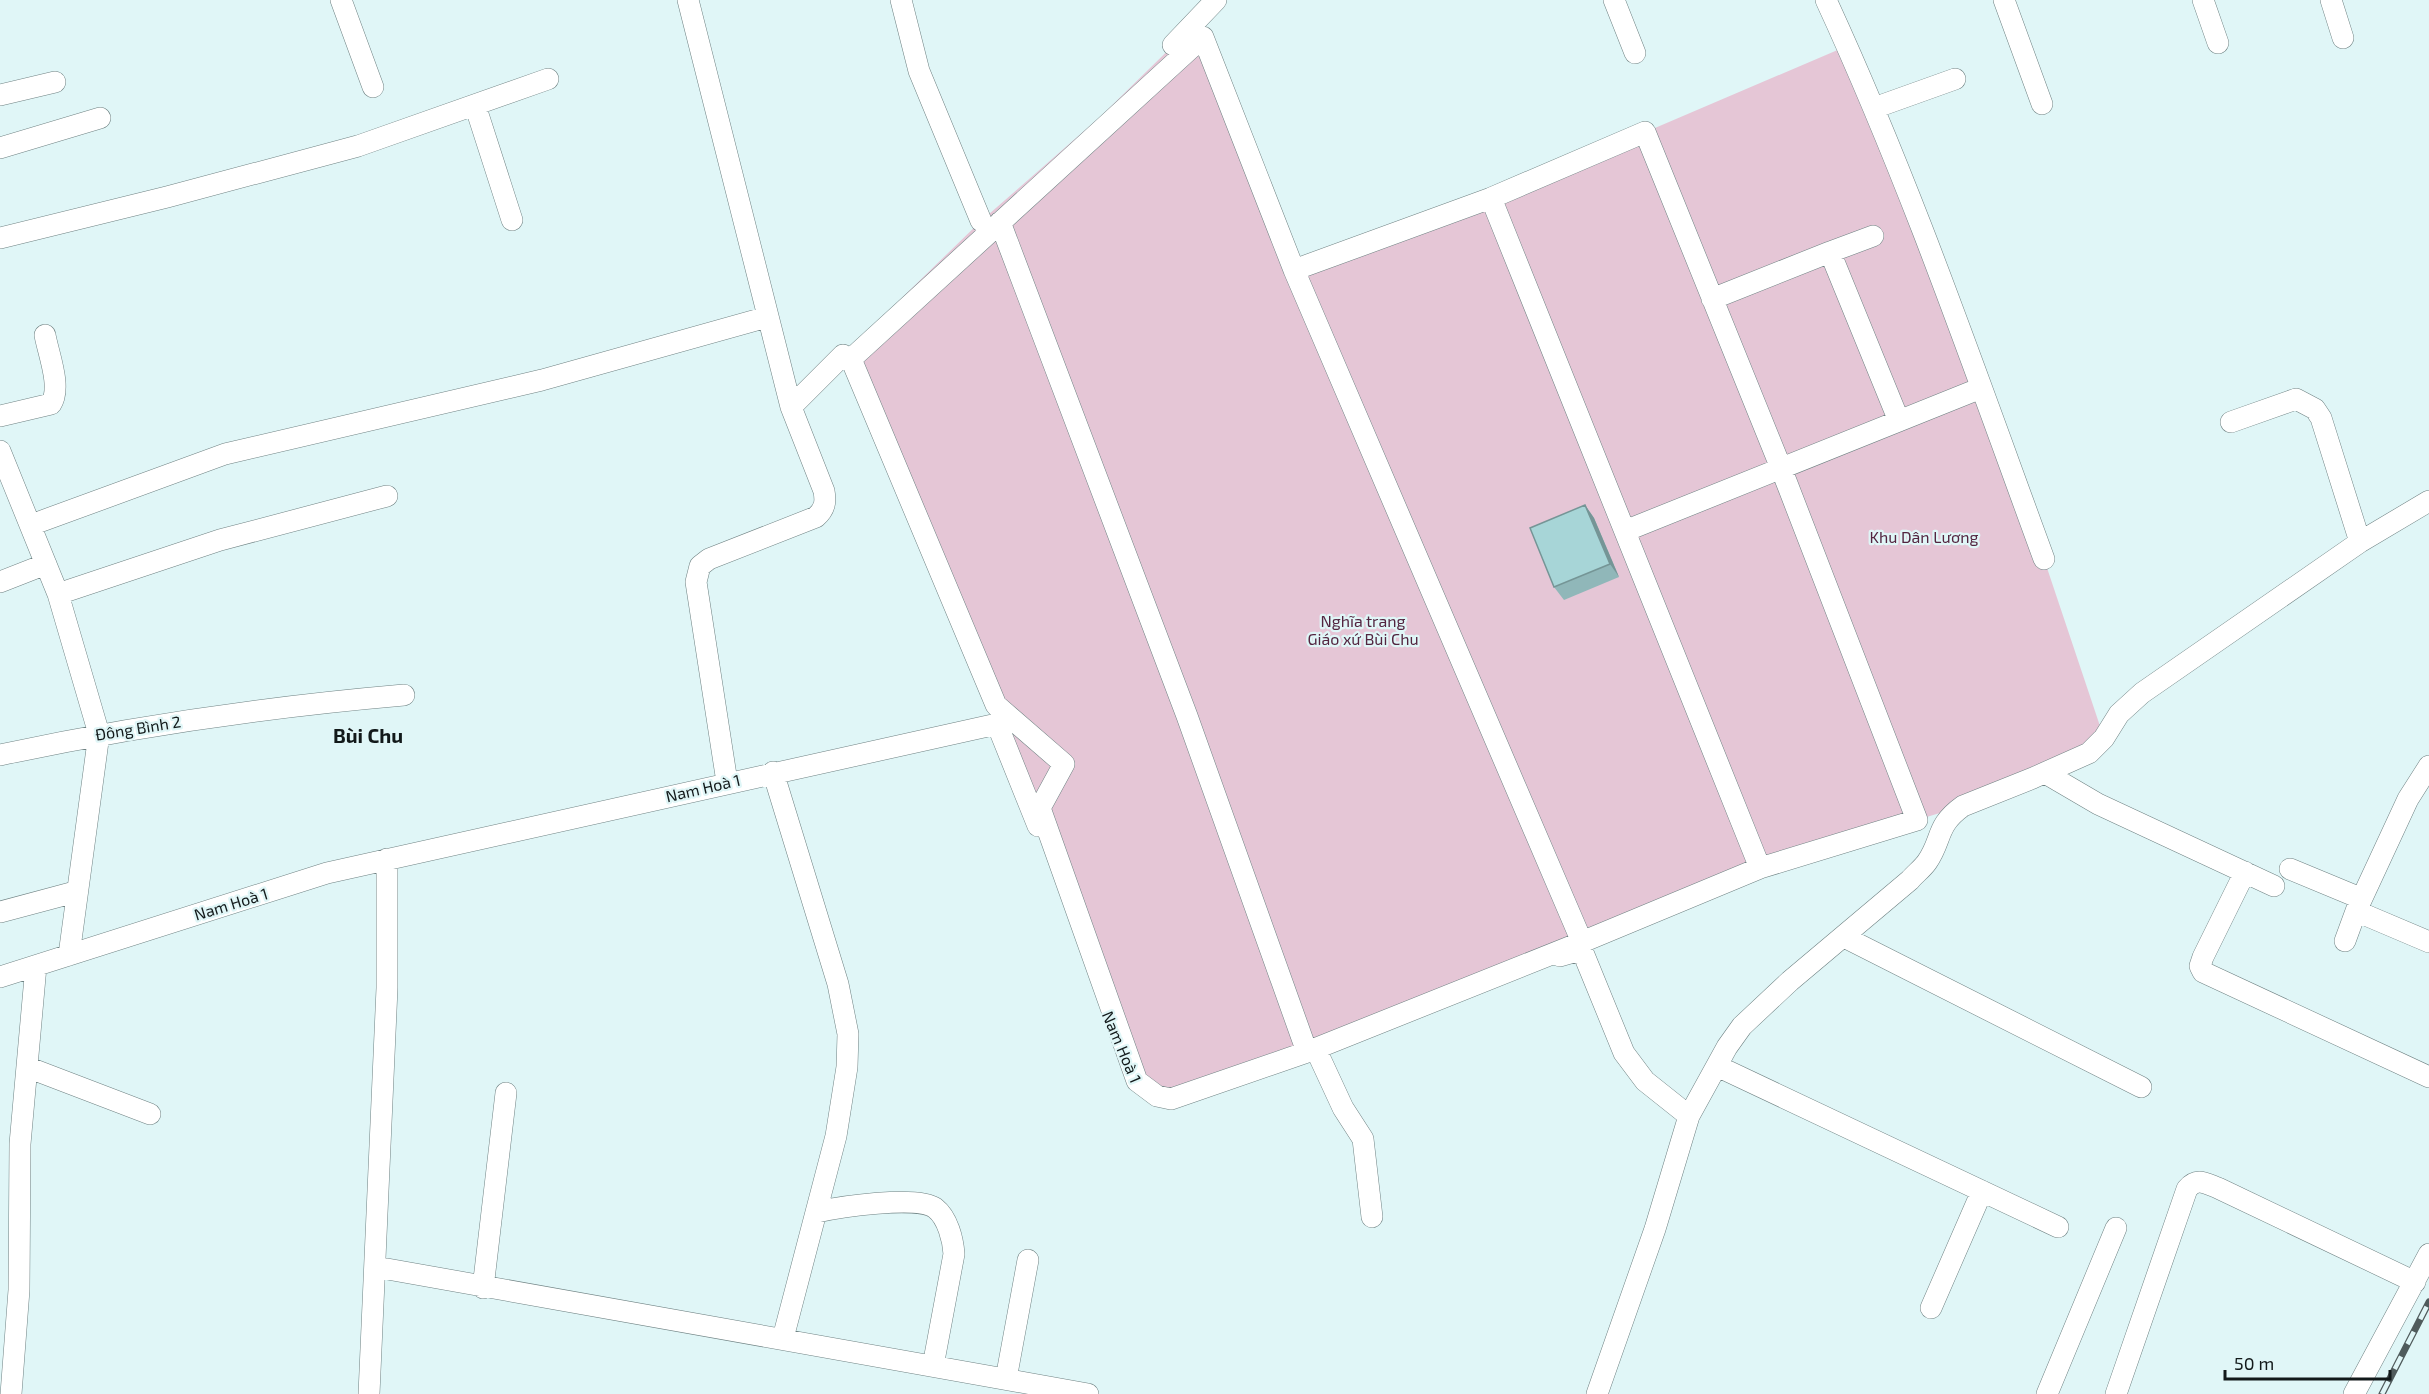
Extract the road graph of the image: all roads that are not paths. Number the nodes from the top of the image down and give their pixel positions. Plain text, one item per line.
1 (341, 0) edge
2 (688, 0) edge
3 (900, 0) edge
4 (1216, 0) edge
5 (1614, 0) edge
6 (1826, 0) edge
7 (2004, 0) edge
8 (2203, 0) edge
9 (2331, 0) edge
10 (2343, 38) dead end
11 (2218, 43) dead end
12 (1635, 53) dead end
13 (548, 79) dead end
14 (1955, 79) dead end
15 (55, 82) dead end
16 (373, 87) dead end
17 (0, 96) edge
18 (2042, 104) dead end
19 (475, 105) junction
20 (1874, 108) junction
21 (100, 118) dead end
22 (0, 148) edge
23 (1491, 198) junction
24 (512, 220) dead end
25 (991, 221) junction
26 (1873, 236) dead end
27 (0, 238) edge
28 (1830, 252) junction
29 (1294, 270) junction
30 (1712, 299) junction
31 (767, 317) junction
32 (45, 334) dead end
33 (843, 355) junction
34 (1971, 392) dead end
35 (791, 407) junction
36 (0, 416) edge
37 (1899, 421) junction
38 (2231, 422) dead end
39 (0, 451) edge
40 (1781, 468) junction
41 (387, 496) dead end
42 (2429, 501) edge
43 (31, 525) junction
44 (1624, 531) junction
45 (2360, 542) junction
46 (2044, 559) dead end
47 (46, 564) junction
48 (0, 582) edge
49 (58, 594) junction
50 (404, 695) dead end
51 (997, 724) junction
52 (99, 734) junction
53 (0, 755) edge
54 (2429, 766) edge
55 (773, 772) junction
56 (2045, 773) junction
57 (727, 782) junction
58 (387, 859) junction
59 (1760, 868) junction
60 (2290, 868) dead end
61 (2245, 872) junction
62 (2274, 886) dead end
63 (75, 892) junction
64 (2358, 904) junction
65 (0, 912) edge
66 (1844, 937) junction
67 (2346, 941) dead end
68 (1582, 942) junction
69 (2429, 942) edge
70 (69, 955) junction
71 (36, 966) junction
72 (0, 977) edge
73 (1313, 1053) junction
74 (1717, 1065) junction
75 (27, 1067) junction
76 (2429, 1077) edge
77 (2141, 1087) dead end
78 (506, 1093) dead end
79 (150, 1114) dead end
80 (1689, 1116) junction
81 (1982, 1191) junction
82 (817, 1212) junction
83 (1372, 1217) dead end
84 (2058, 1227) dead end
85 (2116, 1228) dead end
86 (2429, 1254) edge
87 (1028, 1260) dead end
88 (376, 1267) junction
89 (2415, 1282) junction
90 (483, 1288) junction
91 (1931, 1308) dead end
92 (783, 1338) junction
93 (933, 1366) junction
94 (7, 1371) edge
95 (1006, 1379) junction
96 (11, 1394) edge
97 (369, 1394) edge
98 (1088, 1394) edge
99 (1597, 1394) edge
100 (2047, 1394) edge
101 (2115, 1394) edge
102 (2354, 1394) edge

1 - 16 street
2 - 31 street
3 - 25 street
4 - 25 street
5 - 12 street
6 - 20 street
7 - 18 street
8 - 11 street
9 - 10 street
13 - 19 street
14 - 20 street
15 - 17 street
19 - 24 street
19 - 27 street
20 - 46 street
21 - 22 street
23 - 29 street
23 - 30 street
23 - 44 street
25 - 29 street
25 - 33 street
25 - 73 street
25 - 73 street
26 - 28 street
28 - 30 street
28 - 37 street
29 - 68 street
30 - 40 street
31 - 35 street
31 - 43 street
32 - 36 street
33 - 35 street
33 - 51 street
34 - 37 street
35 - 57 street
37 - 40 street
38 - 45 street
39 - 43 street
40 - 44 street
40 - 59 street
41 - 49 street
42 - 45 street
43 - 47 street
44 - 59 street
45 - 56 street
47 - 48 street
47 - 49 street
49 - 52 street
50 - 52 street, Đông Bình 2
51 - 55 street, Nam Hoà 1
51 - 73 street, Nam Hoà 1
52 - 53 street, Đông Bình 2
52 - 63 street
54 - 64 street
55 - 57 street, Nam Hoà 1
55 - 82 street
56 - 61 street
56 - 66 street
57 - 58 street, Nam Hoà 1
58 - 70 street, Nam Hoà 1
58 - 88 street
59 - 68 street
60 - 64 street
61 - 62 street
61 - 76 street
63 - 65 street
63 - 70 street
64 - 67 street
64 - 69 street
66 - 74 street
66 - 77 street
68 - 73 street
70 - 71 street, Nam Hoà 1
71 - 72 street, Nam Hoà 1
71 - 75 street
73 - 80 street
73 - 83 street
74 - 80 street
74 - 81 street
75 - 79 street
75 - 94 street
78 - 90 street
80 - 99 street
81 - 84 street
81 - 91 street
82 - 92 street
82 - 93 street
85 - 100 street
86 - 89 street
87 - 95 street
88 - 90 street
88 - 97 street
89 - 101 street
89 - 102 street
90 - 92 street
92 - 93 street
93 - 95 street
94 - 96 street
95 - 98 street

